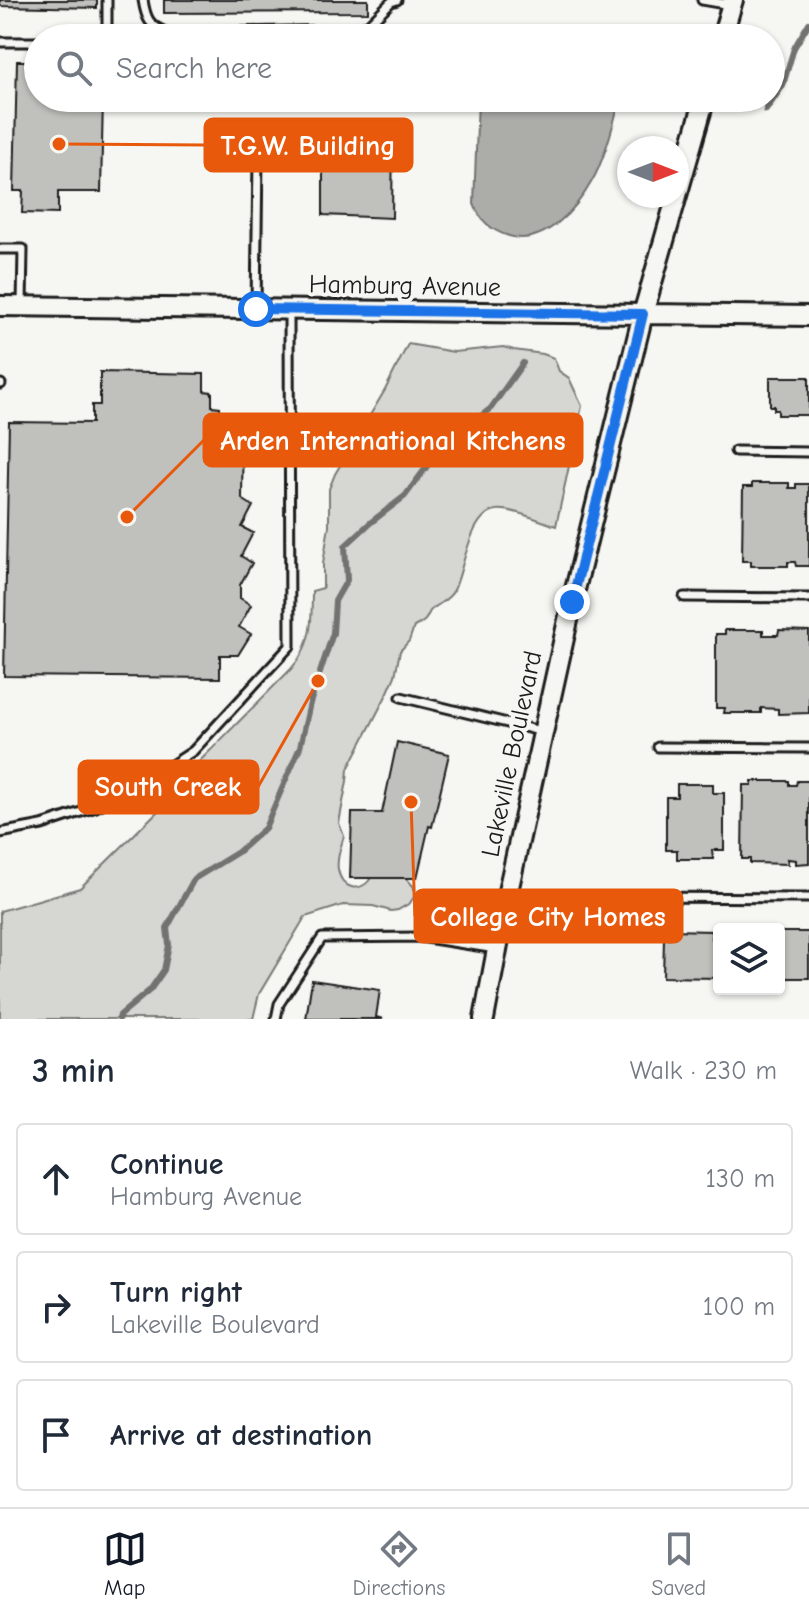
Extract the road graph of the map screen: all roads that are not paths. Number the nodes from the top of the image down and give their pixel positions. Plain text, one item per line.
1 (107, 0) edge
2 (143, 0) edge
3 (397, 0) edge
4 (702, 0) edge
5 (732, 2) edge
6 (107, 24) edge
7 (152, 24) edge
8 (369, 24) edge
9 (726, 24) edge
10 (0, 42) edge
11 (24, 42) edge
12 (701, 112) edge
13 (258, 158) dead end
14 (0, 249) edge
15 (0, 306) edge
16 (22, 306) junction
17 (256, 309) junction
18 (289, 310) junction
19 (643, 314) junction
20 (809, 316) edge
21 (735, 451) dead end
22 (809, 452) edge
23 (684, 597) dead end
24 (809, 598) edge
25 (401, 697) dead end
26 (542, 732) junction
27 (658, 747) dead end
28 (809, 748) edge
29 (0, 833) edge
30 (623, 897) dead end
31 (809, 898) edge
32 (497, 950) junction
33 (276, 1019) edge
34 (484, 1019) edge

1 - 6 lane
2 - 7 lane
3 - 8 lane
4 - 5 lane
5 - 9 street
10 - 11 lane
12 - 19 street, Lakeville Boulevard
13 - 17 lane
14 - 16 lane
15 - 16 street, Hamburg Avenue
16 - 17 street, Hamburg Avenue
17 - 18 street, Hamburg Avenue
18 - 19 street, Hamburg Avenue
18 - 29 lane
19 - 20 street, Hamburg Avenue
19 - 26 street, Lakeville Boulevard
21 - 22 lane
23 - 24 lane
25 - 26 lane
26 - 32 street, Lakeville Boulevard
27 - 28 lane
30 - 31 lane
32 - 33 lane
32 - 34 street, Lakeville Boulevard

